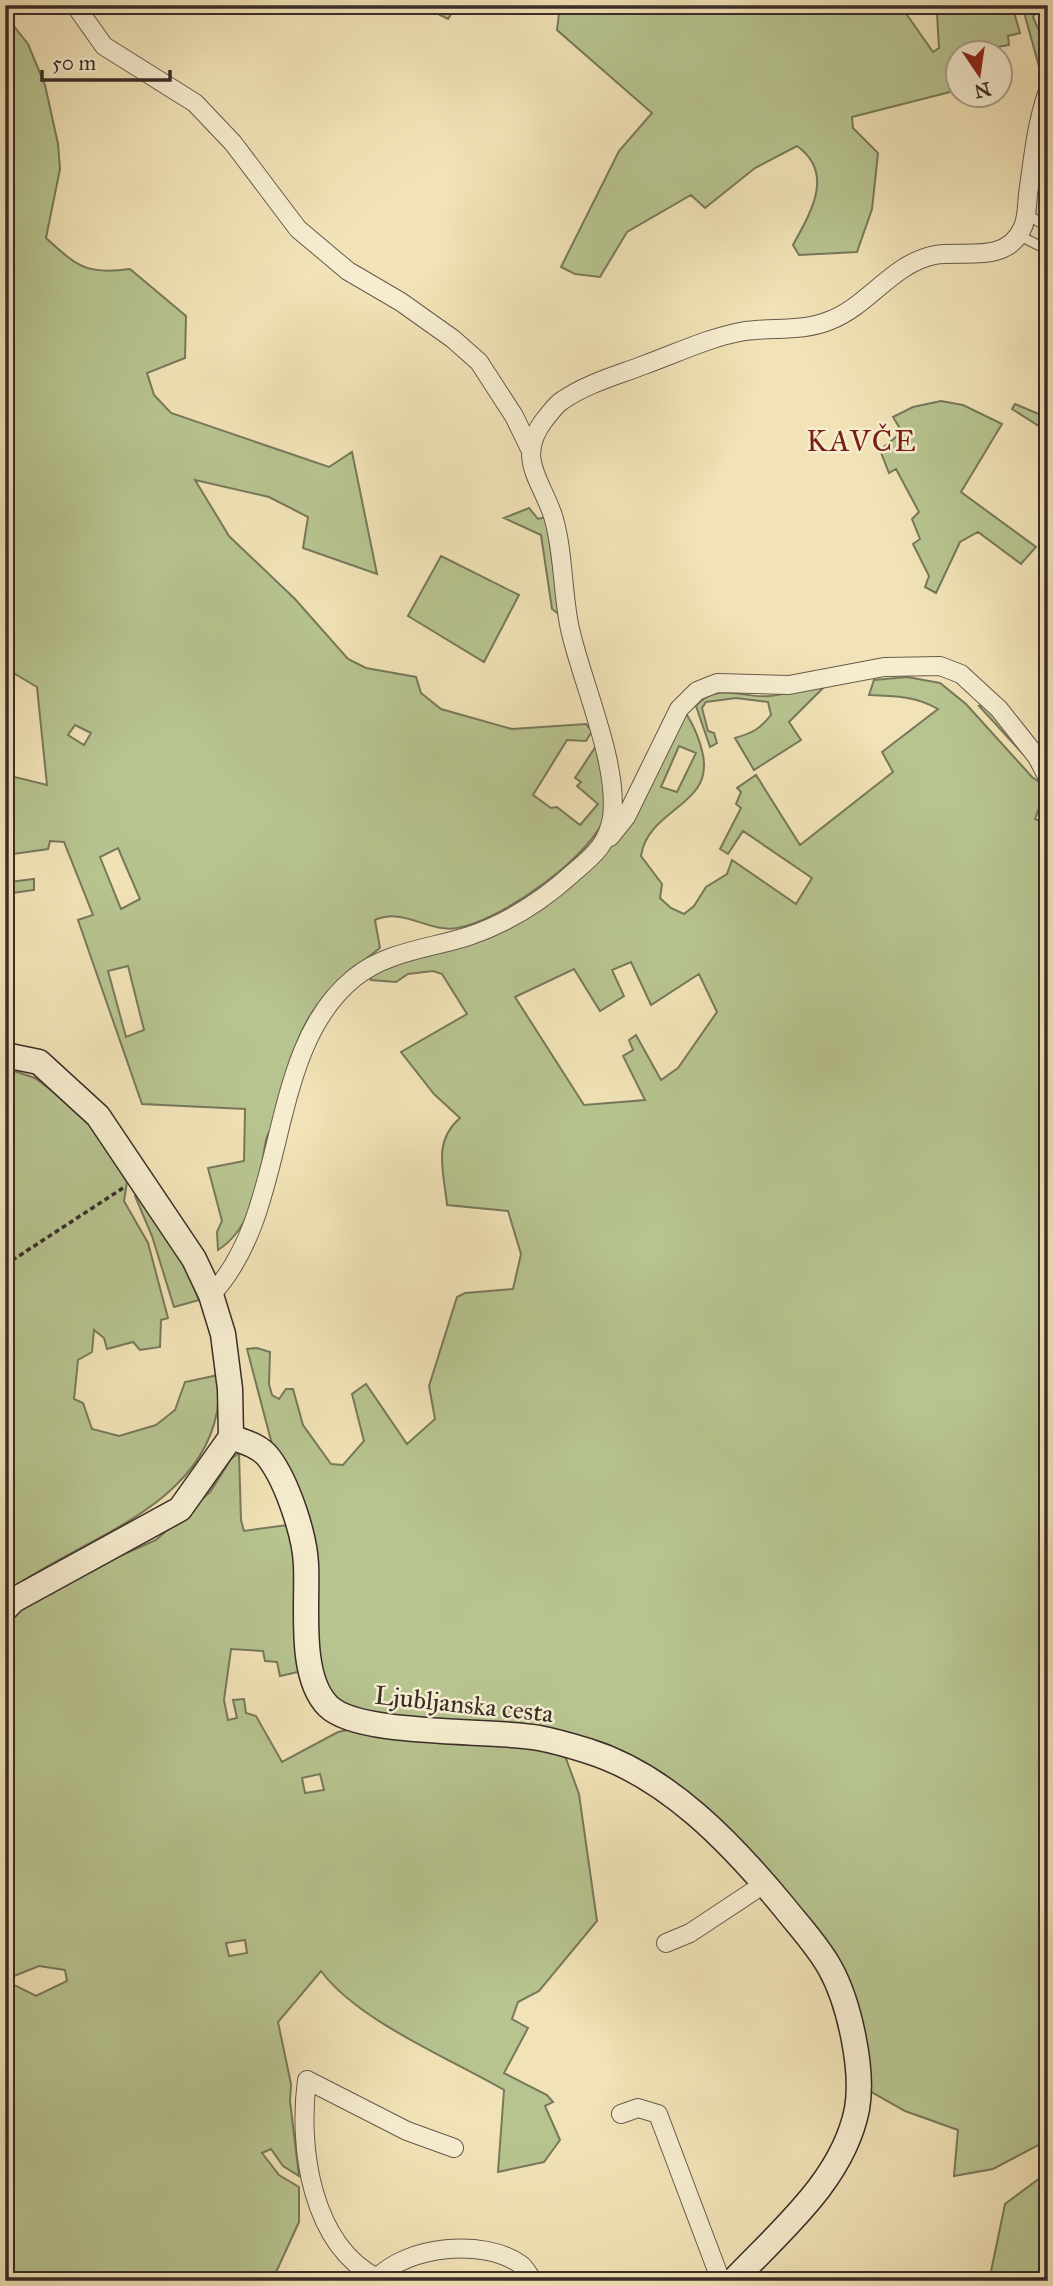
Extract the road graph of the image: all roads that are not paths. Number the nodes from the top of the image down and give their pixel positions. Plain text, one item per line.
1 (75, 5) edge
2 (1048, 91) edge
3 (1025, 213) junction
4 (1048, 228) edge
5 (1018, 235) junction
6 (1048, 250) edge
7 (531, 451) junction
8 (1048, 778) edge
9 (604, 846) junction
10 (5, 1055) edge
11 (211, 1295) junction
12 (231, 1437) junction
13 (5, 1609) edge
14 (764, 1884) junction
15 (666, 1943) dead end
16 (621, 2114) dead end
17 (454, 2148) dead end
18 (377, 2279) edge
19 (533, 2281) edge
20 (721, 2281) edge
21 (733, 2281) edge

1 - 7 street
2 - 3 street
3 - 4 lane
3 - 5 street
5 - 6 lane
5 - 7 street
7 - 9 street
8 - 9 street
9 - 11 street
10 - 11 street
11 - 12 street
12 - 13 street
12 - 14 street, Ljubljanska cesta
14 - 15 street
14 - 21 street, Ljubljanska cesta
16 - 20 street
17 - 18 street
18 - 19 street

